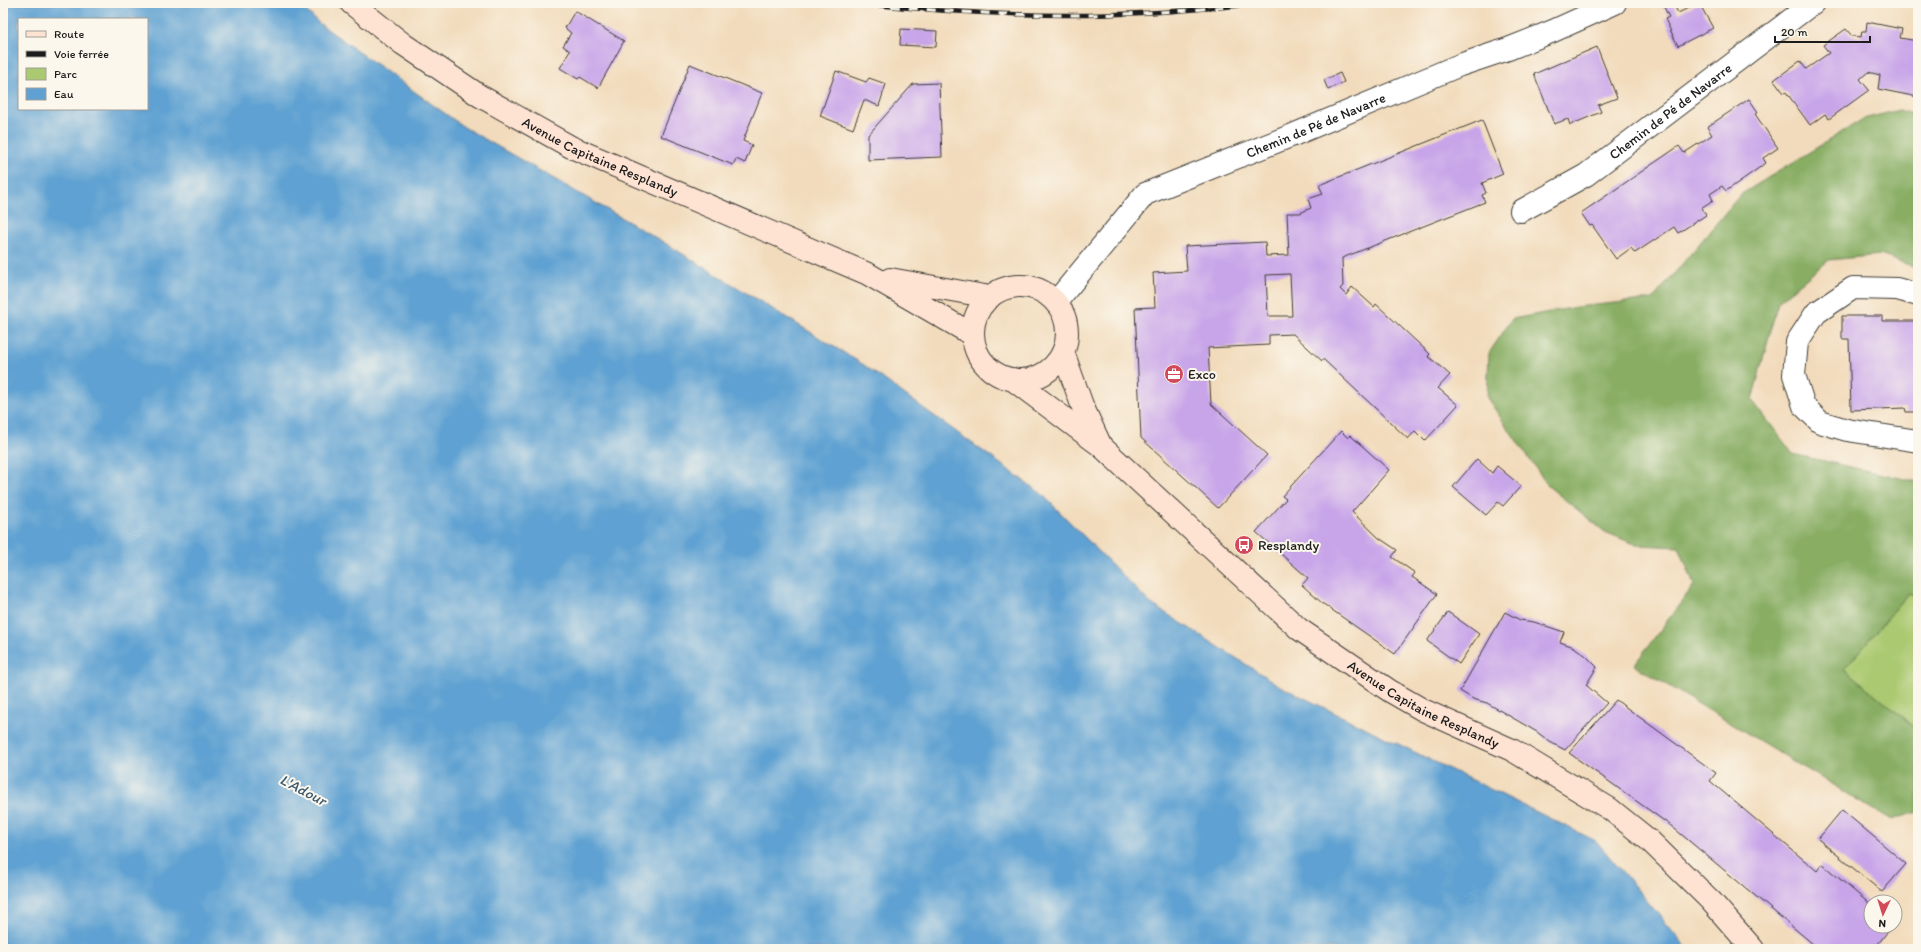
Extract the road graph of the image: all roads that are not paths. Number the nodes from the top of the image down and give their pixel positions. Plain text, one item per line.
1 (352, 3) edge
2 (1615, 3) edge
3 (1813, 3) edge
4 (1521, 211) dead end
5 (868, 274) junction
6 (1918, 295) edge
7 (990, 297) junction
8 (1056, 302) junction
9 (973, 335) junction
10 (1063, 352) junction
11 (1012, 379) junction
12 (1918, 441) edge
13 (1101, 446) junction
14 (1752, 949) edge

1 - 5 main road, Avenue Capitaine Resplandy
2 - 8 street, Chemin de Pé de Navarre
3 - 4 street, Chemin de Pé de Navarre
5 - 7 main road, Avenue Capitaine Resplandy
5 - 9 main road, Avenue Capitaine Resplandy
6 - 12 street
7 - 8 main road
7 - 9 main road
8 - 10 main road
9 - 11 main road
10 - 11 main road
10 - 13 main road, Avenue Capitaine Resplandy
11 - 13 main road, Avenue Capitaine Resplandy
13 - 14 main road, Avenue Capitaine Resplandy

